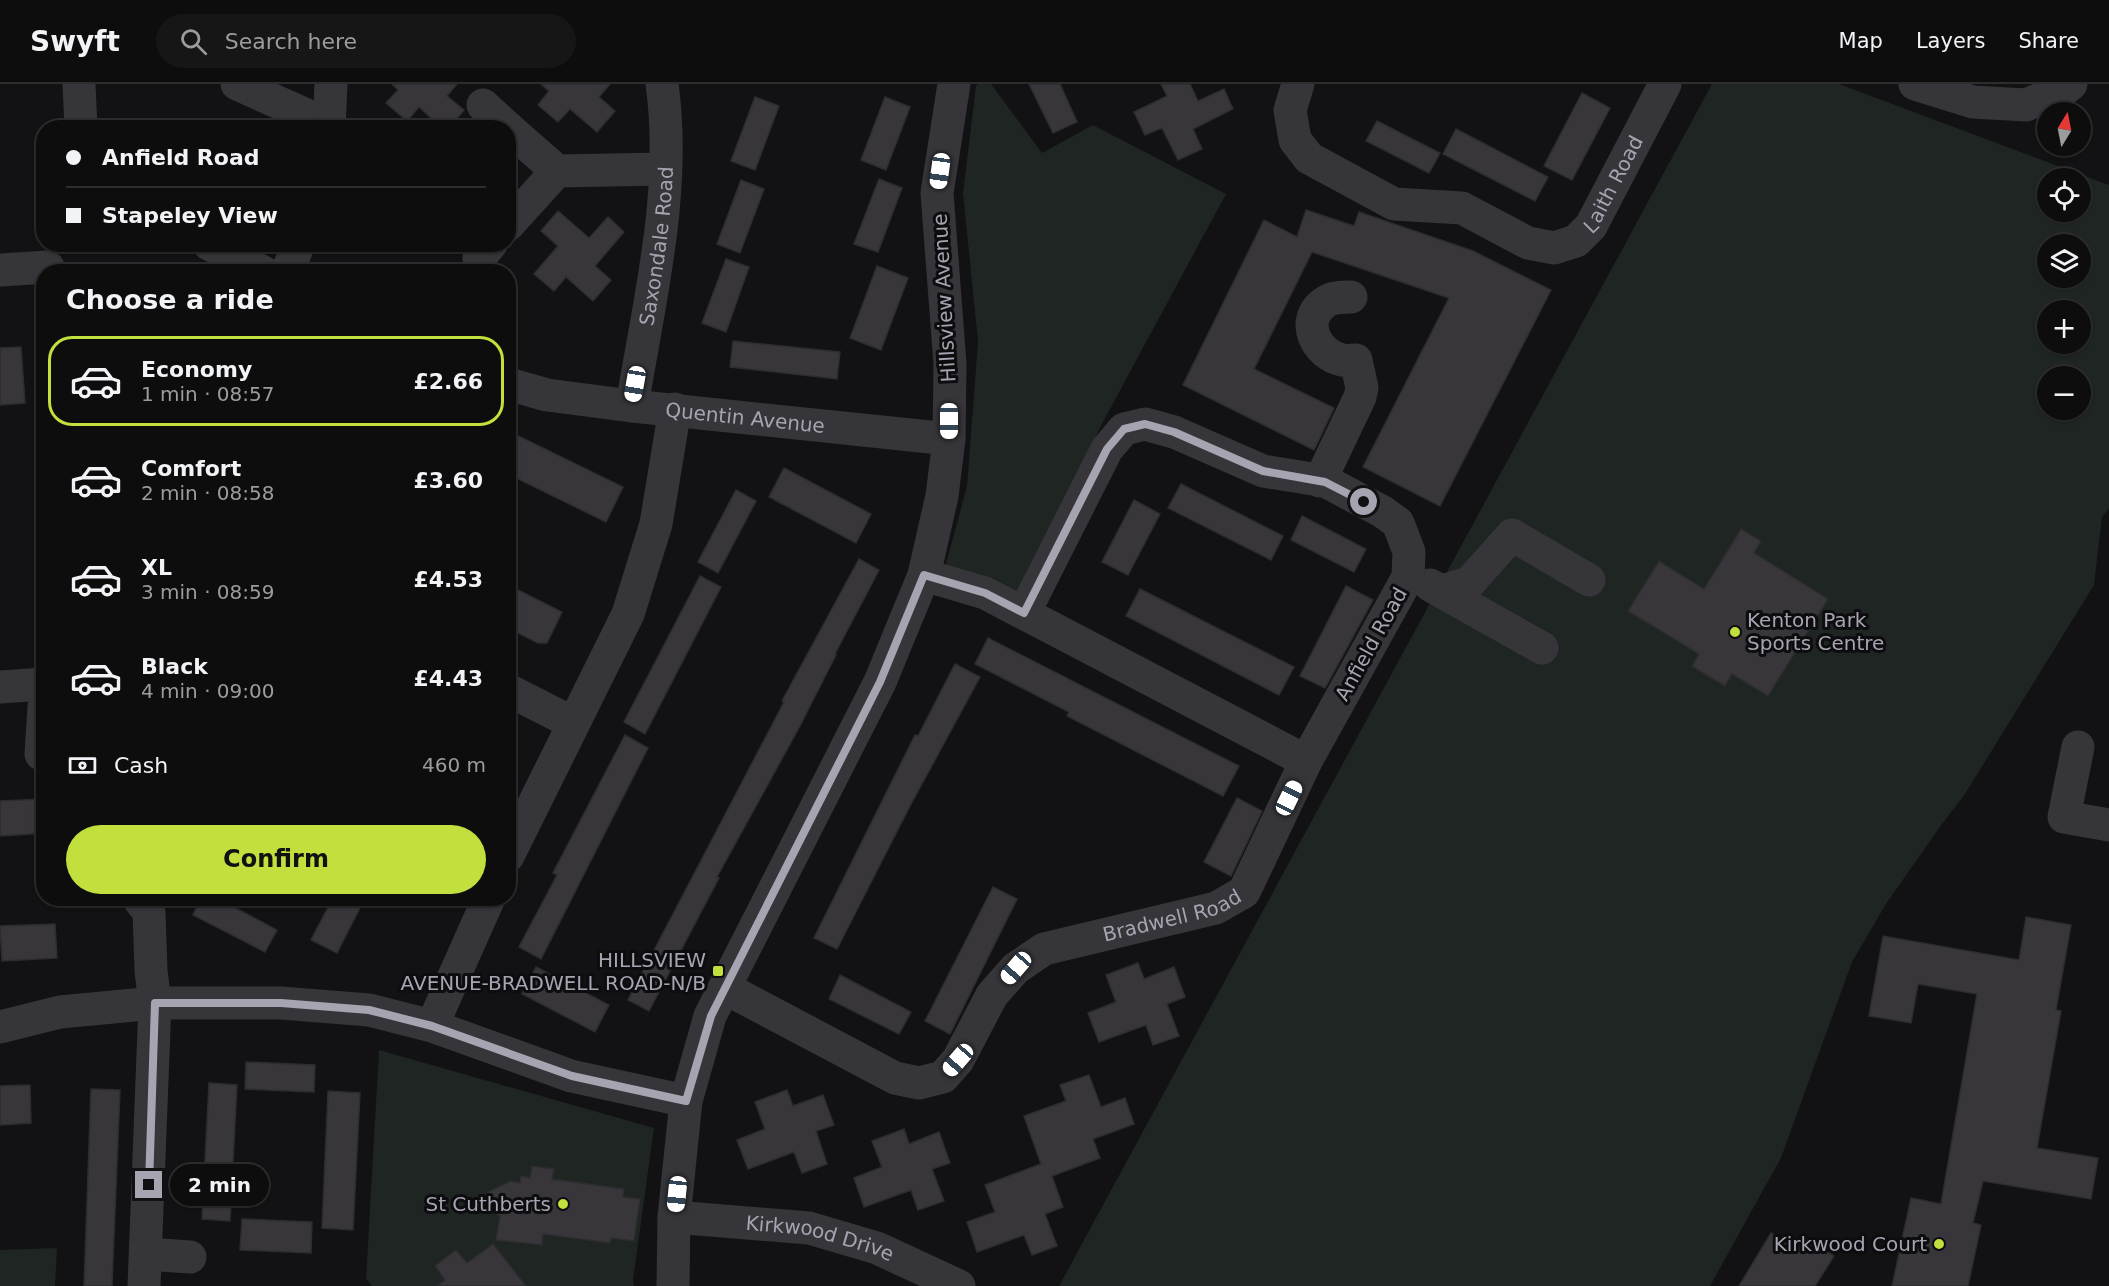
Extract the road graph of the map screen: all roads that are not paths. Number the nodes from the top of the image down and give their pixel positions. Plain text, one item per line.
1 (79, 84) edge
2 (237, 84) edge
3 (332, 84) edge
4 (662, 84) edge
5 (954, 84) edge
6 (1299, 84) edge
7 (1665, 84) edge
8 (1915, 84) edge
9 (2071, 84) edge
10 (483, 105) dead end
11 (81, 120) edge
12 (316, 120) edge
13 (329, 120) edge
14 (499, 120) edge
15 (516, 135) edge
16 (665, 169) junction
17 (557, 171) junction
18 (516, 216) edge
19 (224, 252) edge
20 (49, 261) edge
21 (248, 264) edge
22 (0, 270) edge
23 (1351, 297) dead end
24 (516, 386) edge
25 (632, 406) junction
26 (675, 409) junction
27 (949, 440) junction
28 (1320, 481) junction
29 (1408, 571) junction
30 (924, 575) junction
31 (1589, 580) dead end
32 (1442, 591) junction
33 (1024, 613) junction
34 (1542, 648) dead end
35 (36, 685) edge
36 (0, 687) edge
37 (516, 694) edge
38 (573, 723) junction
39 (2078, 747) dead end
40 (1306, 761) junction
41 (2109, 825) edge
42 (516, 840) edge
43 (143, 906) edge
44 (485, 906) edge
45 (725, 988) junction
46 (155, 1003) junction
47 (432, 1026) junction
48 (0, 1027) edge
49 (686, 1101) junction
50 (674, 1217) junction
51 (146, 1254) junction
52 (190, 1257) dead end
53 (144, 1286) edge
54 (673, 1286) edge
55 (959, 1286) edge

1 - 11 street
2 - 12 street
3 - 13 street
4 - 16 street, Saxondale Road
5 - 27 street, Hillsview Avenue
6 - 7 street, Laith Road
8 - 9 street
10 - 14 street
15 - 17 street
16 - 17 street
16 - 25 street, Saxondale Road
17 - 18 street
19 - 21 street
20 - 22 street
23 - 28 street
24 - 25 street, Quentin Avenue
25 - 26 street, Quentin Avenue
26 - 27 street, Quentin Avenue
26 - 38 street
27 - 30 street, Hillsview Avenue
28 - 29 street, Anfield Road
28 - 33 street, Anfield Road
29 - 32 street
29 - 40 street, Anfield Road
30 - 33 street
30 - 45 street, Hillsview Avenue
31 - 32 street
32 - 34 street
33 - 40 street
35 - 36 street
37 - 38 street
38 - 42 street
39 - 41 street
40 - 45 street, Bradwell Road
43 - 46 street
44 - 47 street
45 - 49 street, Hillsview Avenue
46 - 47 street
46 - 48 street
46 - 51 street
47 - 49 street
49 - 50 street, Hillsview Avenue
50 - 54 street, Hillsview Avenue
50 - 55 street, Kirkwood Drive
51 - 52 street
51 - 53 street

